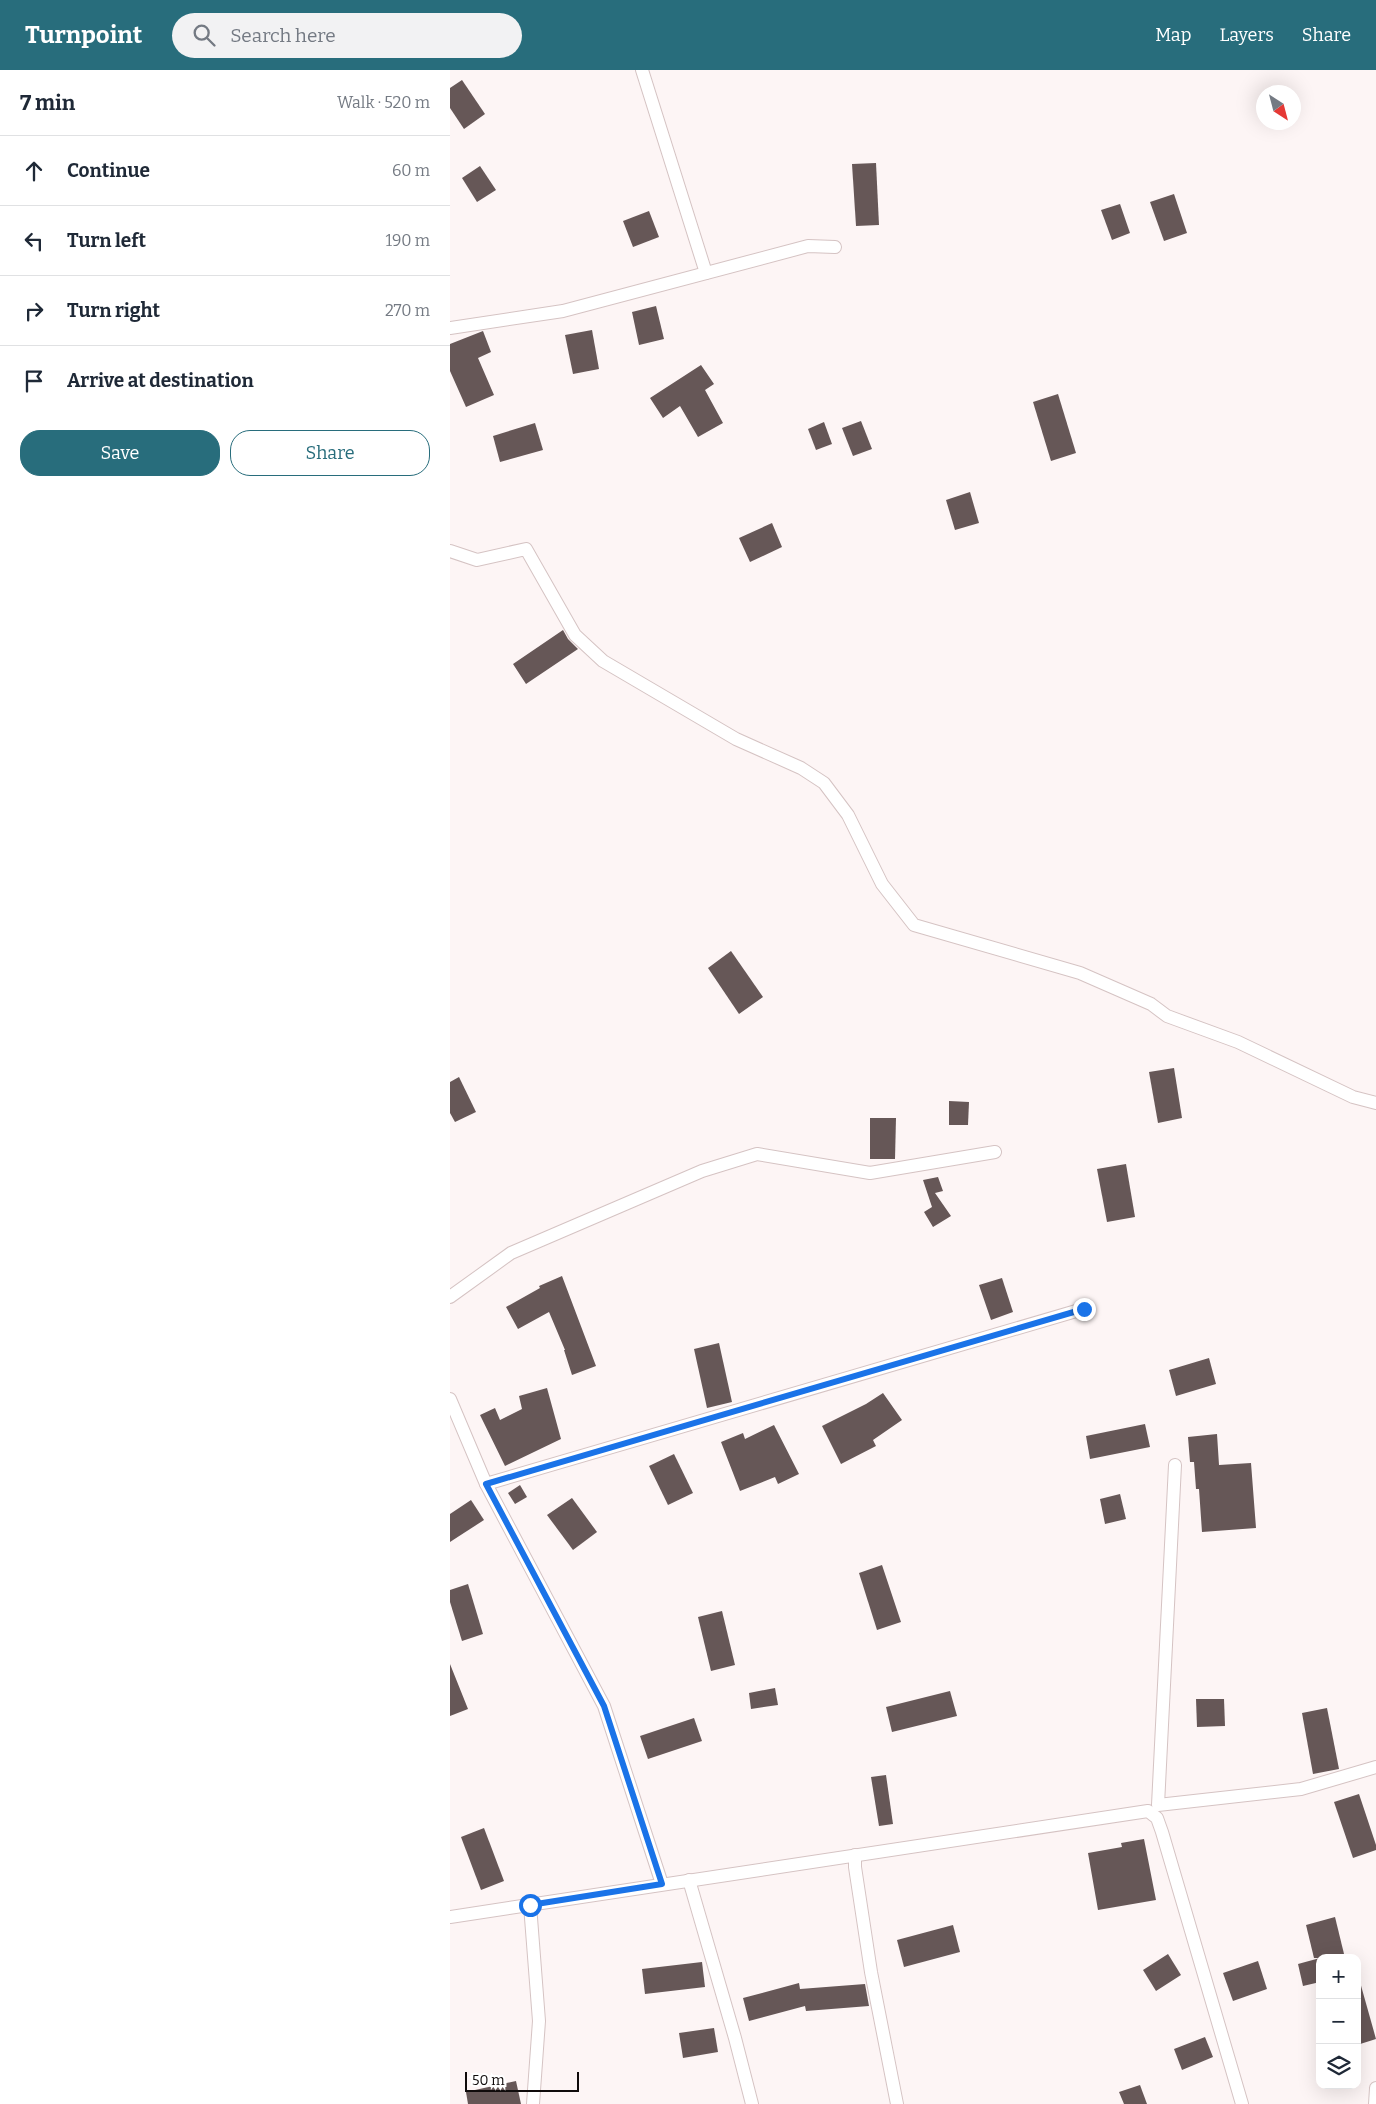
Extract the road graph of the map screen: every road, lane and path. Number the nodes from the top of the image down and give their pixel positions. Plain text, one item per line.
1 (642, 70) edge
2 (835, 247) dead end
3 (706, 273) junction
4 (450, 328) edge
5 (450, 551) edge
6 (1376, 1103) edge
7 (995, 1152) dead end
8 (450, 1297) edge
9 (1084, 1309) dead end
10 (450, 1399) edge
11 (1175, 1465) dead end
12 (486, 1484) junction
13 (1376, 1766) edge
14 (855, 1855) junction
15 (689, 1880) junction
16 (662, 1884) junction
17 (530, 1905) junction
18 (450, 1917) edge
19 (1376, 2088) edge
20 (533, 2104) edge
21 (752, 2104) edge
22 (897, 2104) edge
23 (1242, 2104) edge
24 (1375, 2104) edge

1 - 3 street
2 - 3 street
3 - 4 street
5 - 6 street
7 - 8 street
9 - 12 street
10 - 12 street
11 - 13 street
12 - 16 street
14 - 15 street
14 - 22 street
14 - 23 street
15 - 16 street
15 - 21 street
16 - 17 street
17 - 18 street
17 - 20 street
19 - 24 street

